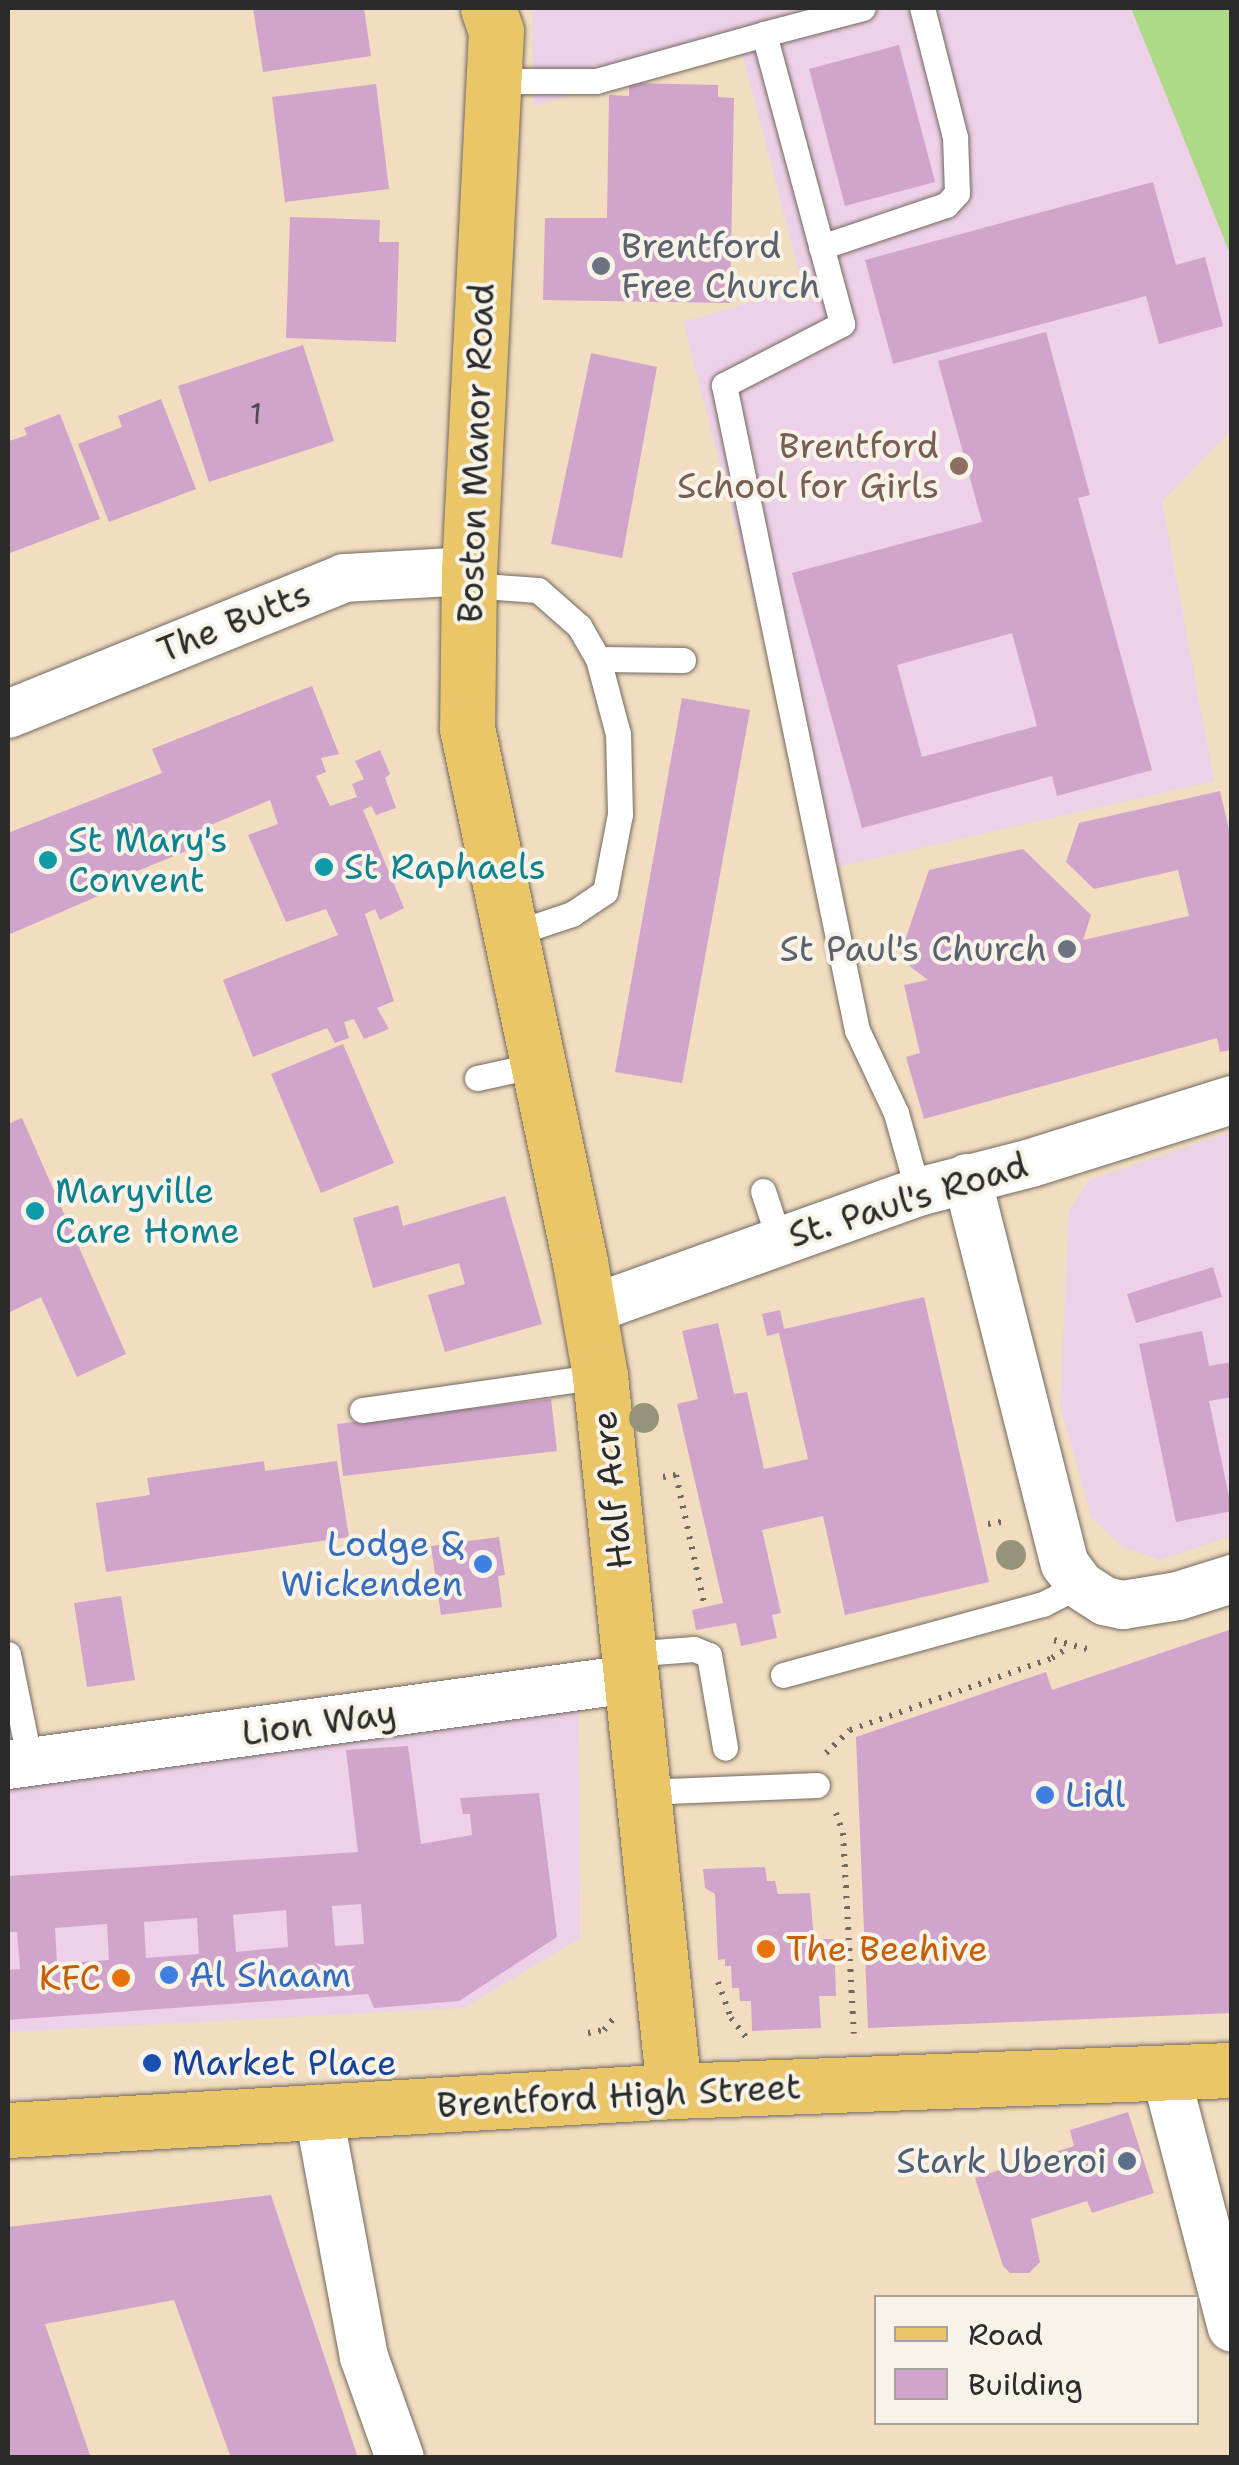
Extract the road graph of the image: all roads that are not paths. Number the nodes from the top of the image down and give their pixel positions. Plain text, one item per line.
1 (488, 8) edge
2 (863, 8) edge
3 (922, 8) edge
4 (764, 34) junction
5 (494, 81) junction
6 (821, 247) junction
7 (469, 578) junction
8 (598, 658) junction
9 (683, 660) dead end
10 (8, 714) edge
11 (505, 916) junction
12 (536, 1066) junction
13 (478, 1078) dead end
14 (1232, 1100) edge
15 (967, 1178) junction
16 (763, 1192) dead end
17 (918, 1192) junction
18 (780, 1239) junction
19 (589, 1310) junction
20 (600, 1376) junction
21 (362, 1410) dead end
22 (1232, 1579) edge
23 (1092, 1593) junction
24 (8, 1654) edge
25 (629, 1667) junction
26 (783, 1676) dead end
27 (726, 1748) dead end
28 (19, 1764) edge
29 (817, 1786) road end
30 (642, 1792) junction
31 (1232, 2070) edge
32 (1166, 2075) junction
33 (674, 2092) junction
34 (318, 2109) junction
35 (8, 2130) edge
36 (1221, 2246) edge
37 (1232, 2328) edge
38 (400, 2458) edge

1 - 5 main road, Boston Manor Road
2 - 4 lane
3 - 6 lane
4 - 5 lane
4 - 6 lane
5 - 7 main road, Boston Manor Road
6 - 17 lane
7 - 8 lane
7 - 10 street, The Butts
7 - 11 main road, Boston Manor Road
8 - 9 lane
8 - 11 lane
11 - 12 main road, Half Acre
12 - 13 lane
12 - 19 main road, Half Acre
14 - 15 street, St. Paul's Road
15 - 17 street, St. Paul's Road
15 - 23 street
16 - 18 lane
17 - 18 street, St. Paul's Road
18 - 19 street, St. Paul's Road
19 - 20 main road, Half Acre
20 - 21 lane
20 - 25 main road, Half Acre
22 - 23 street
23 - 26 lane
24 - 28 lane
25 - 27 lane
25 - 28 street, Lion Way
25 - 30 main road, Half Acre
29 - 30 lane
30 - 33 main road, Half Acre
31 - 32 main road, Brentford High Street
32 - 33 main road, Brentford High Street
32 - 36 street
33 - 34 main road, Brentford High Street
34 - 35 main road, Brentford High Street
34 - 38 street
36 - 37 street

